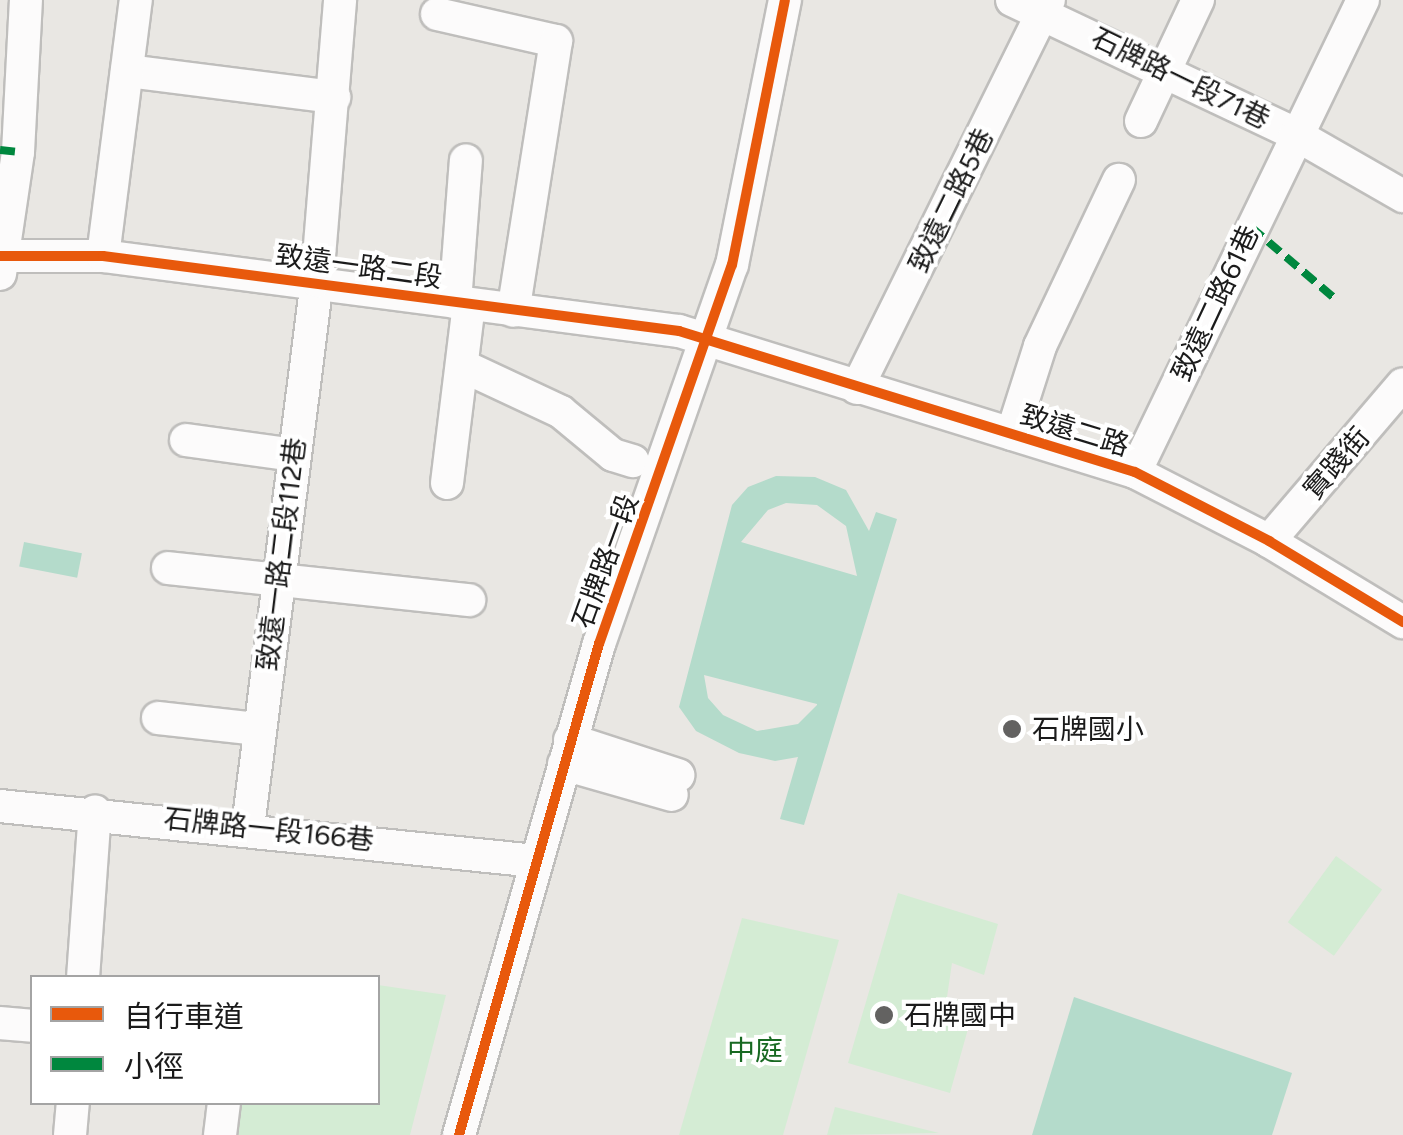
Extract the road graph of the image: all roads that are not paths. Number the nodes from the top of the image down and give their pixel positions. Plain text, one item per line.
1 (26, 0) edge
2 (136, 0) edge
3 (340, 0) edge
4 (785, 0) edge
5 (1012, 0) edge
6 (1198, 0) edge
7 (1363, 0) edge
8 (1047, 6) edge
9 (437, 14) dead end
10 (1164, 70) junction
11 (127, 71) junction
12 (334, 98) junction
13 (1141, 120) dead end
14 (1295, 134) junction
15 (466, 160) dead end
16 (1119, 180) dead end
17 (1403, 196) edge
18 (103, 256) junction
19 (1, 263) edge
20 (317, 281) junction
21 (462, 303) junction
22 (513, 311) junction
23 (708, 342) junction
24 (463, 366) junction
25 (1403, 384) edge
26 (857, 388) junction
27 (1012, 434) junction
28 (186, 440) dead end
29 (294, 455) junction
30 (623, 458) dead end
31 (1134, 472) junction
32 (448, 483) dead end
33 (1268, 541) junction
34 (168, 568) dead end
35 (278, 581) junction
36 (469, 600) dead end
37 (1401, 617) edge
38 (158, 718) dead end
39 (258, 728) junction
40 (567, 752) junction
41 (675, 785) dead end
42 (0, 806) edge
43 (95, 811) junction
44 (248, 828) junction
45 (536, 861) junction
46 (82, 975) edge
47 (0, 1023) edge
48 (30, 1026) edge
49 (73, 1105) edge
50 (224, 1105) edge
51 (70, 1135) edge
52 (220, 1135) edge
53 (458, 1135) edge

1 - 19 street
2 - 11 street
3 - 12 street, 致遠一路二段112巷
4 - 23 street, 石牌路一段
5 - 8 street, 石牌路一段71巷
6 - 10 street
7 - 14 street, 致遠二路61巷
8 - 10 street, 石牌路一段71巷
8 - 26 street, 致遠二路5巷
9 - 22 street
10 - 13 street
10 - 14 street, 石牌路一段71巷
11 - 12 street
11 - 18 street
12 - 20 street, 致遠一路二段112巷
14 - 17 street, 石牌路一段71巷
14 - 31 street, 致遠二路61巷
15 - 21 street
16 - 27 street
18 - 19 street, 致遠一路二段
18 - 20 street, 致遠一路二段
20 - 21 street, 致遠一路二段
20 - 29 street, 致遠一路二段112巷
21 - 22 street, 致遠一路二段
21 - 24 street
22 - 23 street, 致遠一路二段
23 - 26 street, 致遠二路
23 - 40 street, 石牌路一段
24 - 30 street
24 - 32 street
25 - 33 street, 實踐街
26 - 27 street, 致遠二路
27 - 31 street, 致遠二路
28 - 29 street
29 - 35 street, 致遠一路二段112巷
31 - 33 street, 致遠二路
33 - 37 street, 致遠二路
34 - 35 street
35 - 36 street
35 - 39 street, 致遠一路二段112巷
38 - 39 street
39 - 44 street, 致遠一路二段112巷
40 - 41 street
40 - 45 street, 石牌路一段
42 - 43 street, 石牌路一段166巷
43 - 44 street, 石牌路一段166巷
43 - 46 street
44 - 45 street, 石牌路一段166巷
45 - 53 street, 石牌路一段
47 - 48 street
49 - 51 street
50 - 52 street

